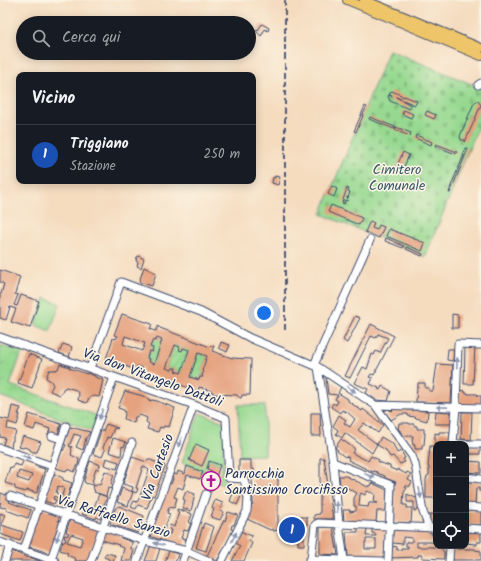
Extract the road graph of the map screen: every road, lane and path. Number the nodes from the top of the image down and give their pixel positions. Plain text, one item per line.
1 (347, 0) edge
2 (364, 0) edge
3 (481, 48) edge
4 (481, 56) edge
5 (370, 240) dead end
6 (0, 337) edge
7 (481, 345) edge
8 (316, 366) junction
9 (90, 368) junction
10 (114, 377) junction
11 (194, 405) junction
12 (375, 405) junction
13 (456, 407) junction
14 (481, 408) edge
15 (66, 426) dead end
16 (52, 436) dead end
17 (61, 439) junction
18 (453, 441) edge
19 (132, 443) dead end
20 (469, 444) edge
21 (481, 444) edge
22 (0, 448) edge
23 (333, 462) junction
24 (52, 466) junction
25 (469, 478) edge
26 (481, 479) edge
27 (206, 494) dead end
28 (10, 496) dead end
29 (39, 506) junction
30 (469, 508) edge
31 (481, 508) edge
32 (66, 514) junction
33 (339, 524) junction
34 (103, 526) junction
35 (390, 526) junction
36 (433, 528) edge
37 (469, 528) edge
38 (481, 528) edge
39 (145, 541) junction
40 (0, 542) edge
41 (10, 545) junction
42 (450, 549) edge
43 (24, 550) junction
44 (187, 551) junction
45 (53, 560) edge
46 (310, 560) edge
47 (344, 560) junction
48 (5, 561) edge
49 (91, 561) edge
50 (137, 561) edge
51 (183, 561) edge
52 (209, 561) edge
53 (222, 561) edge
54 (381, 561) edge
55 (388, 561) edge
56 (449, 561) edge

1 - 4 main road
2 - 3 main road
5 - 8 street
6 - 9 street, Via don Vitangelo Dattoli
13 -> 7 street
8 - 9 street
8 -> 12 street
8 - 23 street
9 - 10 street, Via don Vitangelo Dattoli
10 - 11 street, Via don Vitangelo Dattoli
10 -> 32 street
11 -> 39 street, Via Cartesio
53 -> 11 street, Via don Vitangelo Dattoli
13 -> 12 street
12 -> 36 street
13 - 14 street
13 - 18 street
15 - 17 street
16 - 17 street
17 - 24 street
19 - 34 street
20 - 21 street
22 -> 24 street
33 -> 23 street
23 -> 35 street
24 - 29 street
25 - 26 street
27 - 44 street
28 - 29 street, Via Raffaello Sanzio
29 - 32 street, Via Raffaello Sanzio
29 - 43 street
30 - 31 street
32 - 34 street, Via Raffaello Sanzio
32 -> 45 street
33 - 35 street
33 - 46 street
33 - 47 street
34 - 39 street, Via Raffaello Sanzio
34 - 49 street
35 - 36 street
35 - 55 street
37 - 38 street
44 -> 39 street, Via Raffaello Sanzio
39 - 50 street, Via Cartesio
40 - 41 street
41 - 43 street
41 - 48 street
42 - 56 street
43 - 45 street
44 - 51 street
44 - 52 street, Via Raffaello Sanzio
46 - 47 street
47 - 54 street

